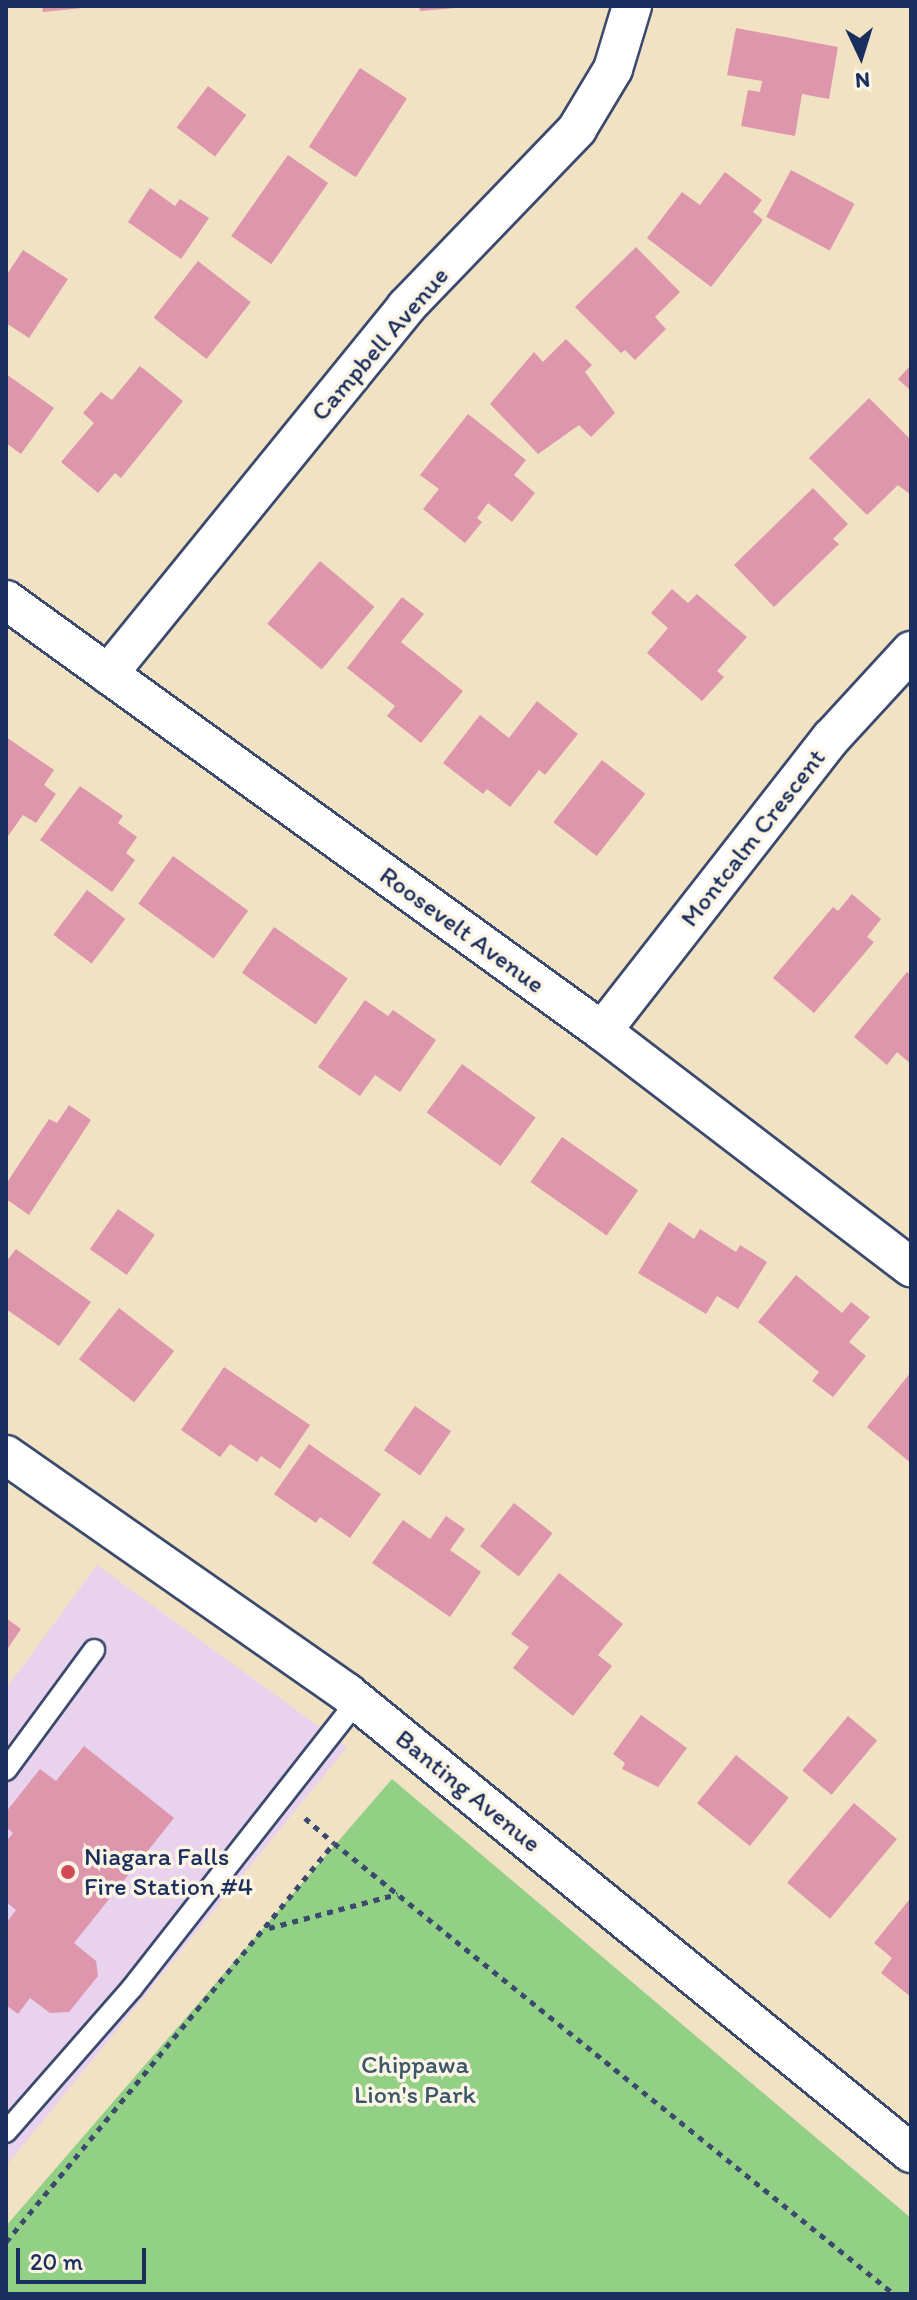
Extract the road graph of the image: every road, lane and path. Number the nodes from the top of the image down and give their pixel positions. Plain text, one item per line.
1 (632, 6) edge
2 (6, 600) edge
3 (911, 651) edge
4 (108, 674) junction
5 (602, 1031) junction
6 (911, 1267) edge
7 (6, 1455) edge
8 (94, 1650) dead end
9 (357, 1701) junction
10 (6, 1770) edge
11 (301, 1815) dead end
12 (334, 1843) junction
13 (399, 1894) junction
14 (268, 1928) junction
15 (6, 2132) edge
16 (911, 2153) edge
17 (6, 2242) edge
18 (894, 2294) edge

1 - 4 street, Campbell Avenue
2 - 4 street, Roosevelt Avenue
3 - 5 street, Montcalm Crescent
4 - 5 street, Roosevelt Avenue
5 - 6 street, Roosevelt Avenue
7 - 9 street, Banting Avenue
8 - 10 lane
9 - 15 lane
9 - 16 street, Banting Avenue
11 - 12 path
12 - 13 path
12 - 14 path
13 - 14 path
13 - 18 path
14 - 17 path

